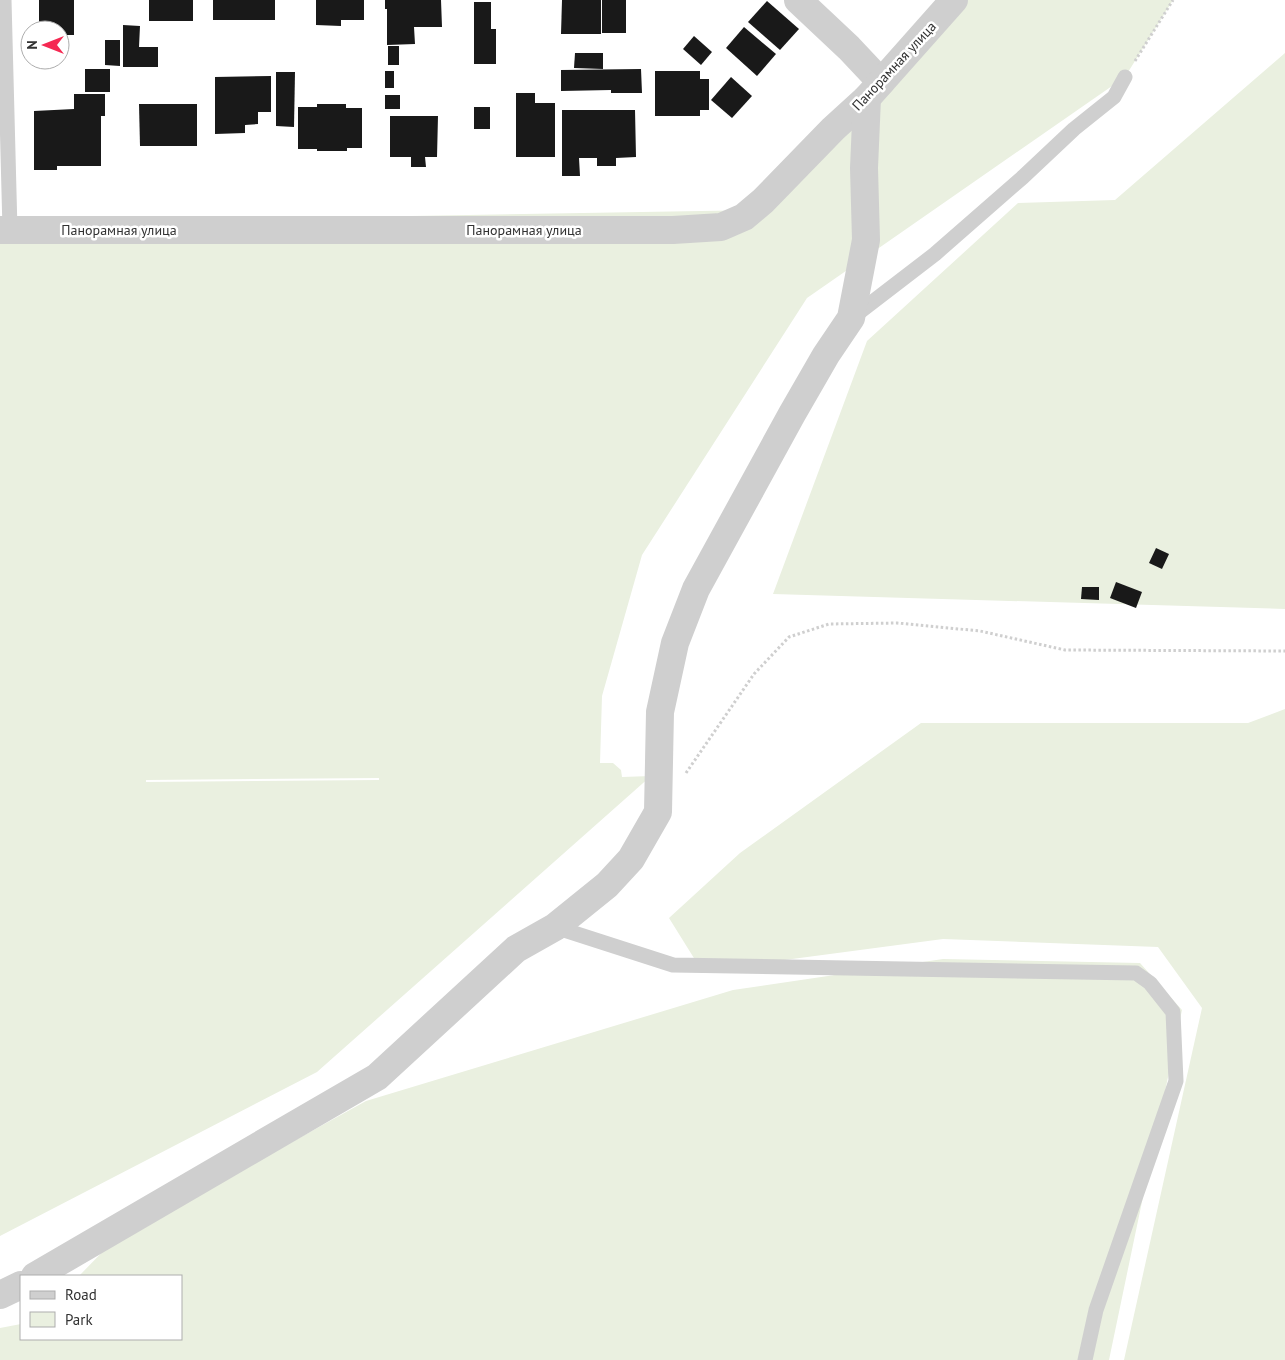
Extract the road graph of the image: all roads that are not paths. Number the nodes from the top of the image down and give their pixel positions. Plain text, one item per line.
1 (4, 0) edge
2 (798, 0) edge
3 (954, 0) edge
4 (1125, 77) road end
5 (874, 90) junction
6 (5, 230) edge
7 (851, 318) junction
8 (556, 927) junction
9 (38, 1275) edge
10 (20, 1285) edge
11 (0, 1295) edge
12 (1085, 1360) edge

1 - 6 lane
2 - 5 street
3 - 5 street, Панорамная улица
4 - 7 lane
5 - 6 street, Панорамная улица
5 - 7 street
7 - 8 street
8 - 9 street
8 - 12 lane
10 - 11 street

